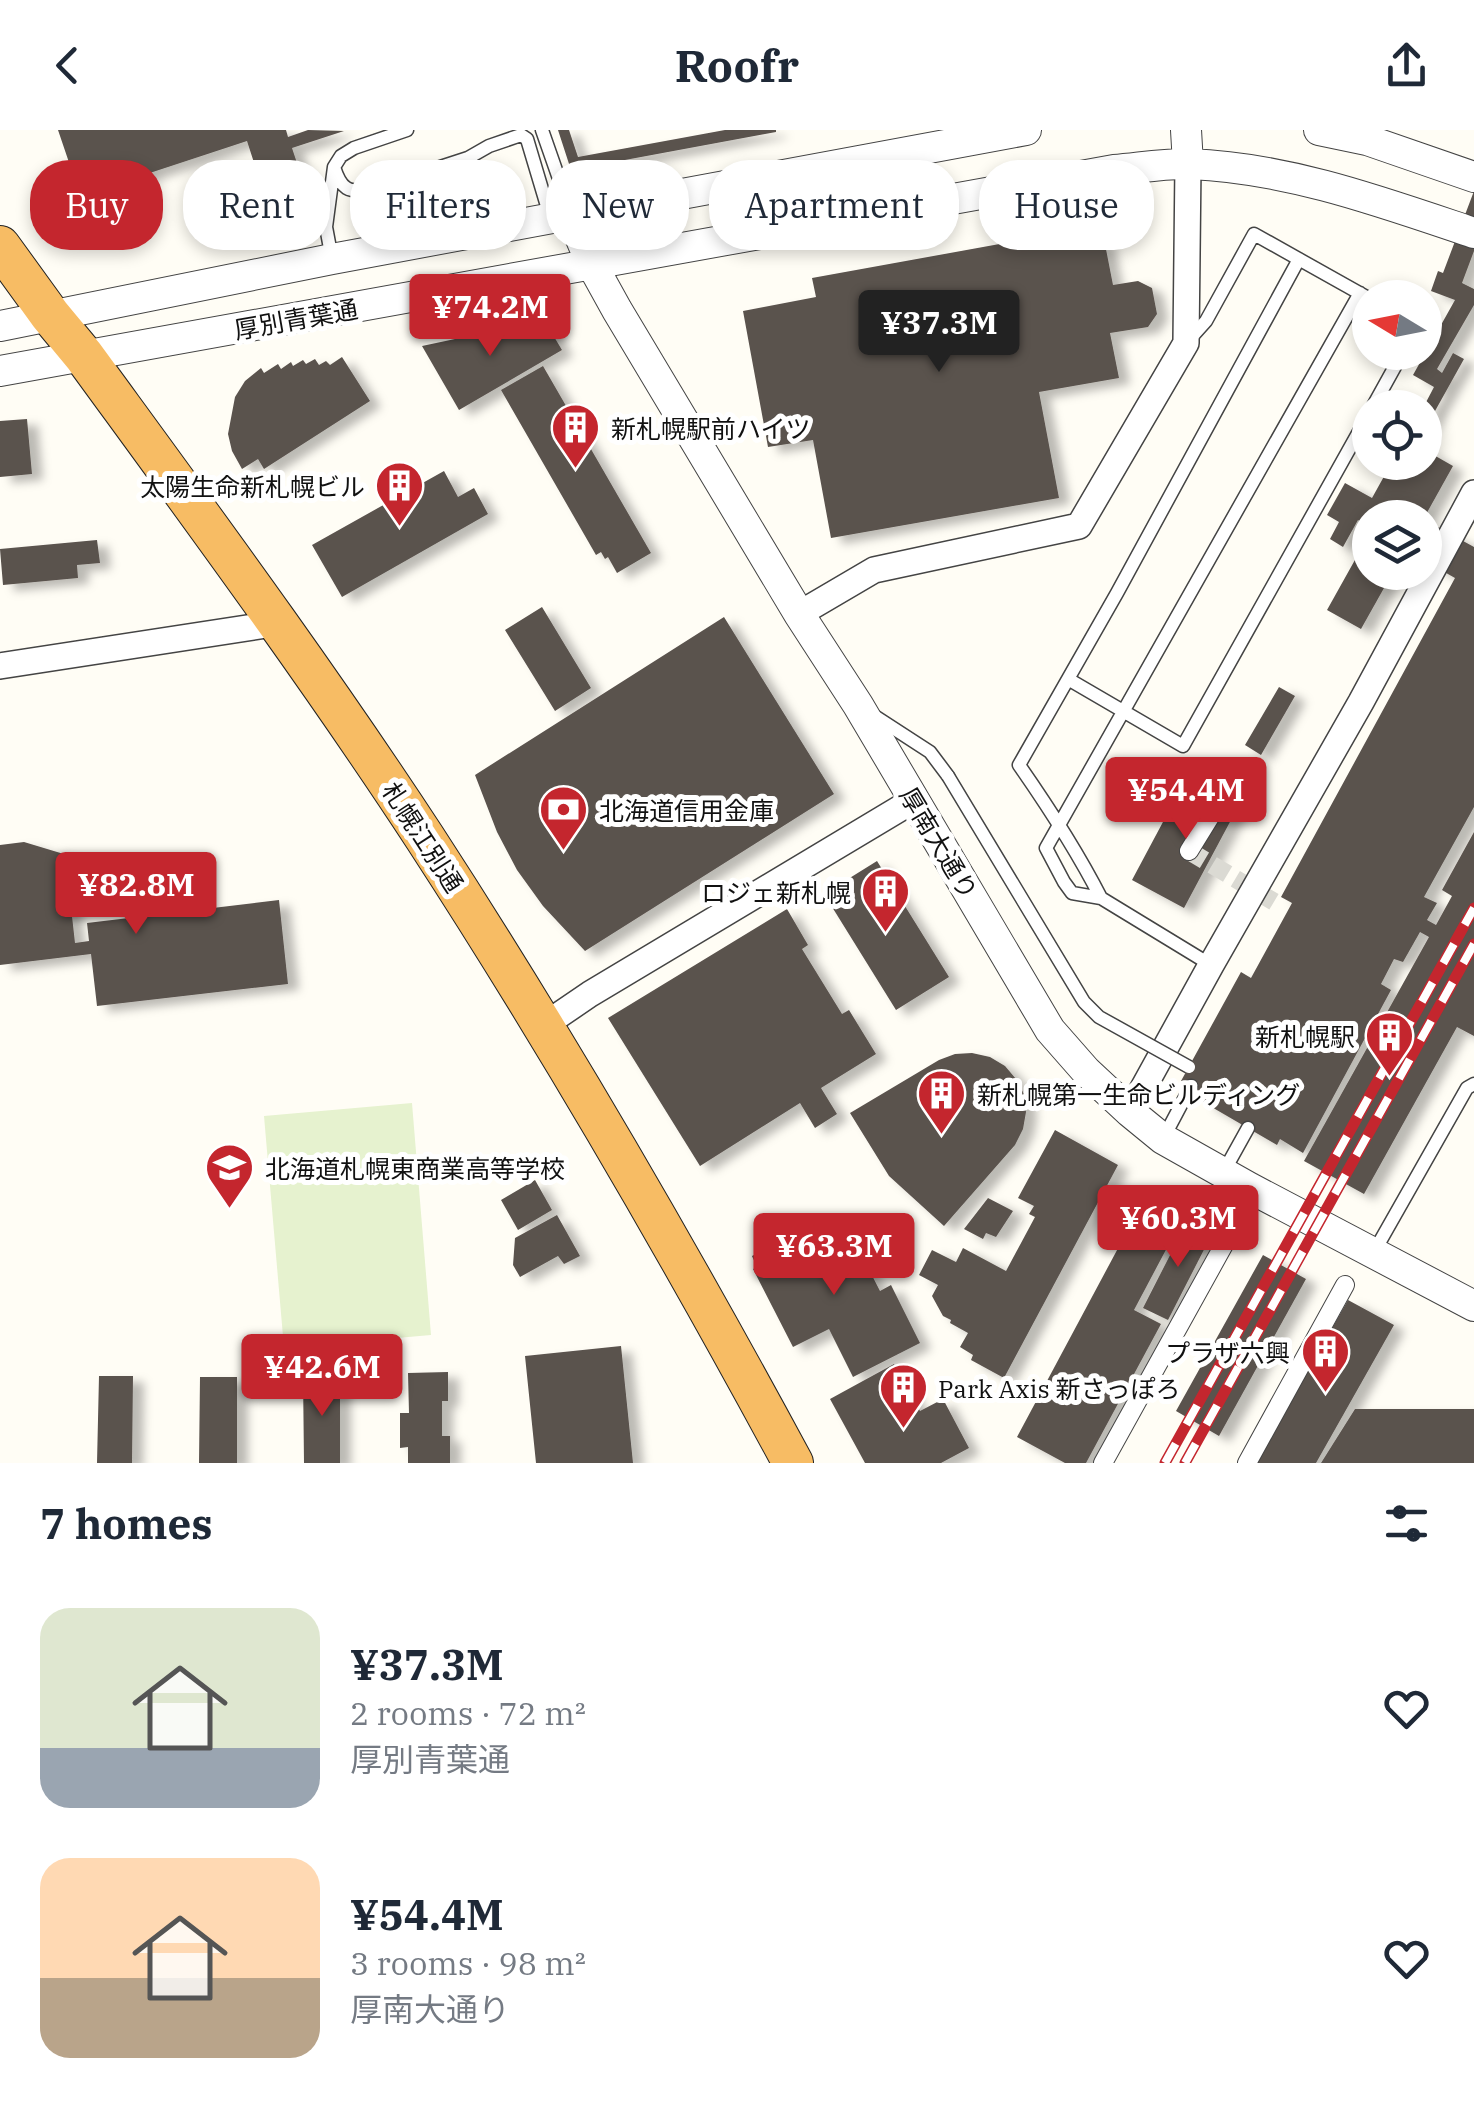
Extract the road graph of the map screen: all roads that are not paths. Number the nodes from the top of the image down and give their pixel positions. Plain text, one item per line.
1 (406, 130) edge
2 (542, 130) edge
3 (1026, 130) edge
4 (1186, 130) edge
5 (1319, 130) edge
6 (549, 160) edge
7 (1188, 164) junction
8 (334, 167) junction
9 (1474, 177) edge
10 (546, 182) edge
11 (689, 193) edge
12 (546, 220) edge
13 (1474, 233) edge
14 (0, 246) edge
15 (583, 250) edge
16 (332, 259) junction
17 (1300, 259) junction
18 (591, 263) junction
19 (1352, 289) edge
20 (50, 315) junction
21 (1352, 318) edge
22 (0, 326) edge
23 (1186, 343) junction
24 (84, 356) junction
25 (0, 371) edge
26 (1352, 444) edge
27 (1474, 493) edge
28 (798, 614) junction
29 (279, 623) junction
30 (0, 666) edge
31 (1068, 680) junction
32 (858, 705) junction
33 (1124, 712) junction
34 (1234, 778) dead end
35 (914, 800) junction
36 (1060, 824) junction
37 (1189, 851) dead end
38 (1100, 898) junction
39 (1210, 964) junction
40 (543, 1026) junction
41 (1188, 1067) dead end
42 (1474, 1084) edge
43 (1192, 1086) dead end
44 (1130, 1112) junction
45 (1248, 1128) dead end
46 (1163, 1138) junction
47 (1223, 1173) junction
48 (1236, 1223) dead end
49 (1374, 1252) junction
50 (1345, 1285) dead end
51 (1470, 1296) edge
52 (793, 1463) edge
53 (1103, 1463) edge
54 (1247, 1463) edge

1 - 8 lane
2 - 6 lane
3 - 11 street, 厚別青葉通
4 - 7 street
5 - 9 street
7 - 13 street, 厚別青葉通
7 - 18 street, 厚別青葉通
7 - 23 street
8 - 10 lane
8 - 16 lane
12 - 16 street, 厚別青葉通
14 - 20 highway, 札幌江別通
15 - 18 street, 厚南大通り
16 - 20 street, 厚別青葉通
17 - 19 lane
17 - 23 lane
17 - 31 lane
18 - 24 street, 厚別青葉通
18 - 28 street, 厚南大通り
20 - 22 street, 厚別青葉通
20 - 24 highway, 札幌江別通
21 - 33 lane
23 - 28 street
24 - 25 street, 厚別青葉通
24 - 29 highway, 札幌江別通
26 - 33 lane
27 - 39 street
28 - 32 street, 厚南大通り
29 - 30 street
29 - 40 highway, 札幌江別通
31 - 33 lane
31 - 36 lane
32 - 35 street, 厚南大通り
32 - 41 lane, bridge
33 - 36 lane
34 - 37 street
35 - 40 street
35 - 44 street, 厚南大通り
36 - 38 lane
36 - 38 lane
38 - 39 lane
39 - 44 street
40 - 52 highway, 札幌江別通
42 - 49 lane
43 - 46 lane
44 - 46 street, 厚南大通り
45 - 47 lane
46 - 47 street, 厚南大通り
47 - 49 street, 厚南大通り
48 - 53 street
49 - 51 street, 厚南大通り
50 - 54 street

